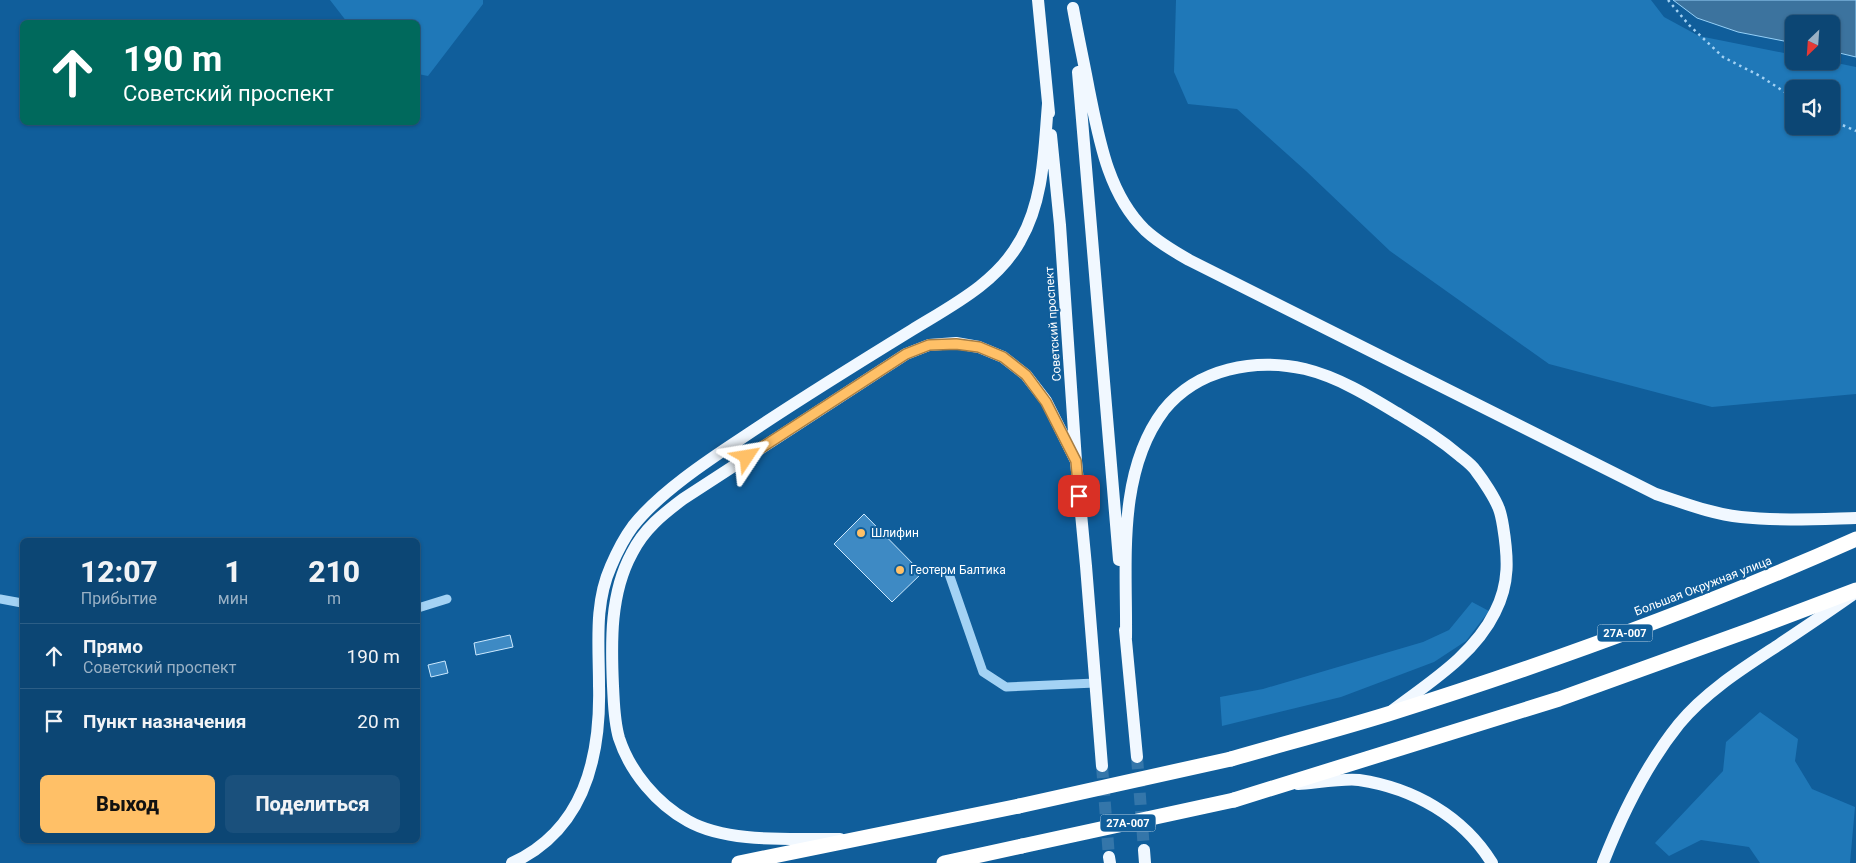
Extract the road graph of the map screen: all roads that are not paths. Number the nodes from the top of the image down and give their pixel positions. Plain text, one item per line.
1 (1038, 0) edge
2 (1073, 4) edge
3 (1048, 104) junction
4 (1076, 461) junction
5 (1856, 518) edge
6 (1856, 539) edge
7 (948, 571) dead end
8 (1856, 591) edge
9 (0, 599) edge
10 (447, 599) dead end
11 (20, 603) edge
12 (420, 607) edge
13 (1126, 638) junction
14 (1095, 683) junction
15 (1388, 714) junction
16 (1137, 757) tunnel mouth
17 (1102, 766) tunnel mouth
18 (1278, 785) junction
19 (859, 839) junction
20 (1144, 850) tunnel mouth
21 (512, 863) edge
22 (739, 863) edge
23 (944, 863) edge
24 (1145, 863) edge
25 (1492, 863) edge
26 (1603, 863) edge

1 - 3 main road, Советский проспект
2 - 5 main road
2 - 13 main road
3 - 4 main road, Советский проспект
3 - 21 main road
4 - 14 main road, Советский проспект
4 - 19 main road
6 - 15 highway, Большая Окружная улица / 27А-007
7 - 14 lane
8 - 18 highway
8 - 26 main road
9 - 11 lane
10 - 12 lane
13 - 15 main road
13 - 16 main road
14 - 17 main road, Советский проспект
15 - 19 highway, 27А-007, bridge
18 - 23 highway, 27А-007, bridge
18 - 25 main road
19 - 22 highway, 27А-007
20 - 24 main road

